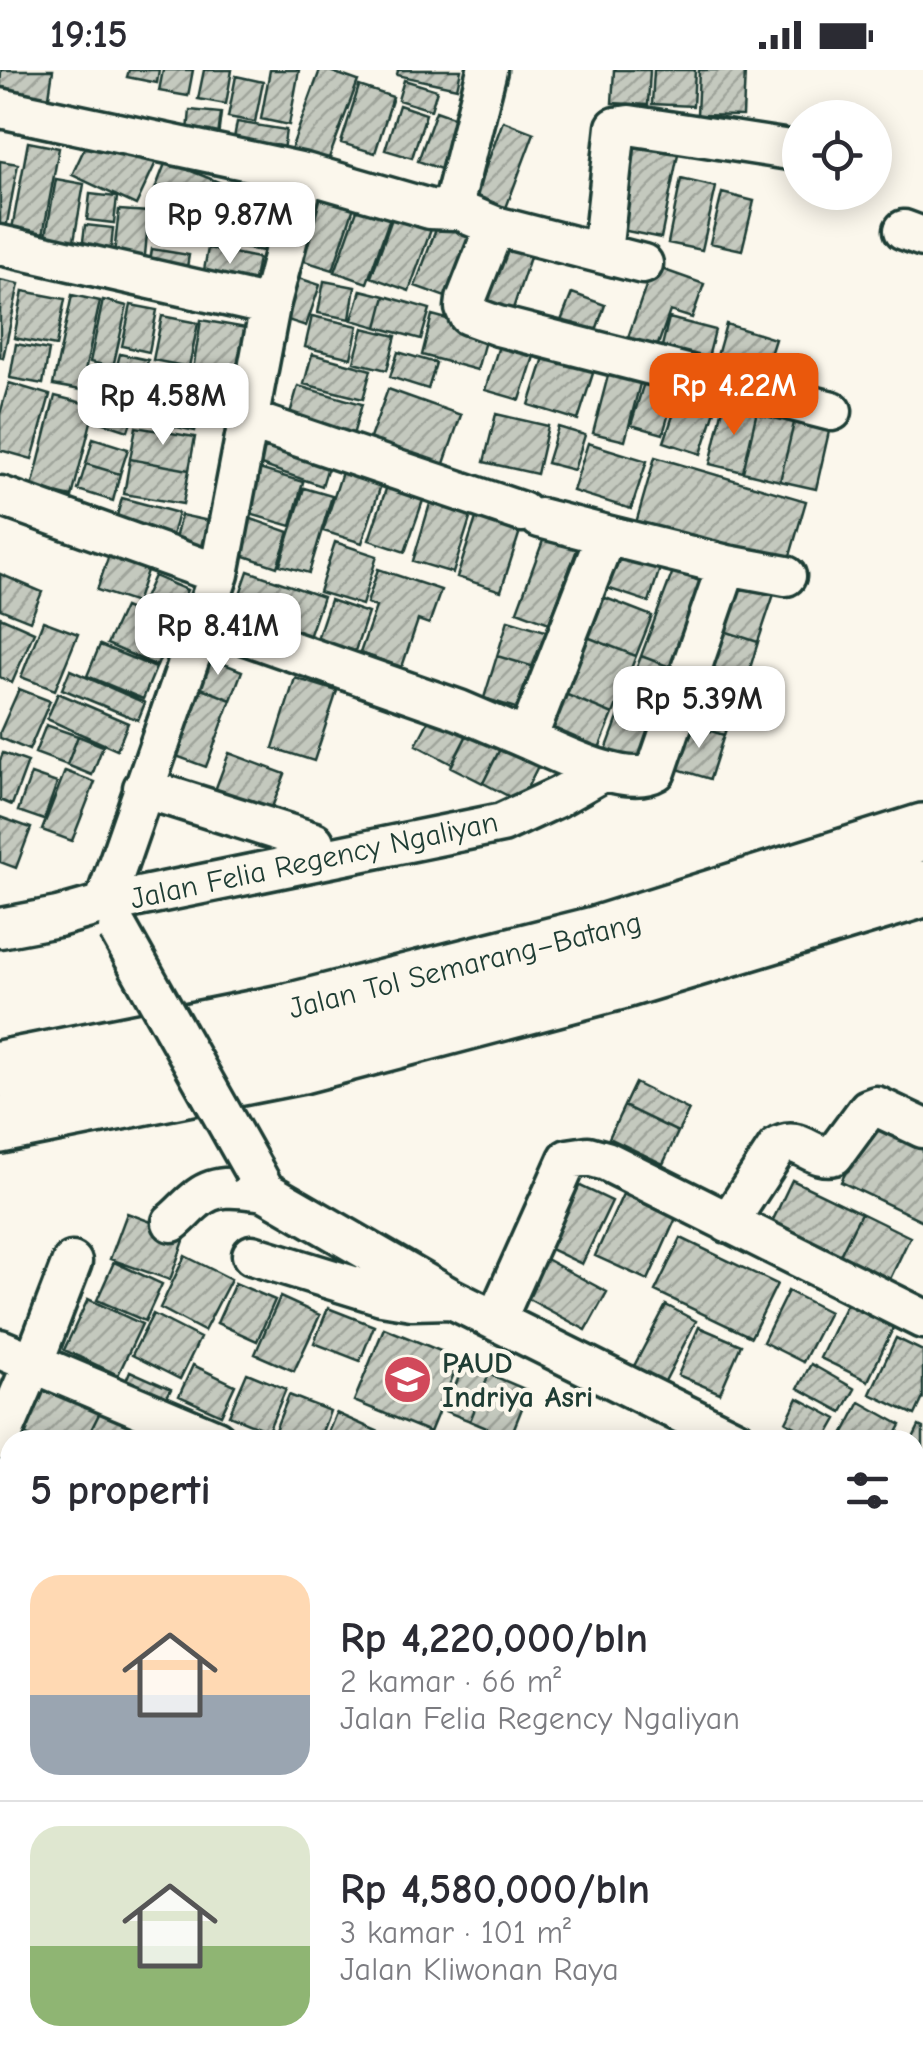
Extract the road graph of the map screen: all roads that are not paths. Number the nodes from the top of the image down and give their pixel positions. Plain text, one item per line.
1 (487, 70) edge
2 (0, 108) edge
3 (782, 149) edge
4 (304, 173) junction
5 (454, 210) junction
6 (494, 226) junction
7 (0, 246) edge
8 (602, 253) junction
9 (644, 264) dead end
10 (270, 306) junction
11 (832, 410) dead end
12 (249, 420) junction
13 (0, 496) edge
14 (606, 536) junction
15 (727, 565) junction
16 (220, 574) junction
17 (786, 576) dead end
18 (204, 620) junction
19 (527, 739) junction
20 (602, 772) junction
21 (143, 788) junction
22 (252, 822) junction
23 (923, 832) edge
24 (314, 842) dead end
25 (234, 879) junction
26 (923, 889) edge
27 (111, 916) junction
28 (0, 928) edge
29 (0, 1069) edge
30 (0, 1125) edge
31 (923, 1128) edge
32 (259, 1181) junction
33 (172, 1222) dead end
34 (728, 1223) junction
35 (252, 1255) dead end
36 (72, 1262) dead end
37 (452, 1299) junction
38 (923, 1319) edge
39 (496, 1320) junction
40 (17, 1355) edge
41 (2, 1430) edge
42 (181, 1430) edge
43 (716, 1430) edge

1 - 5 street
2 - 4 street
3 - 8 street
4 - 5 street
4 - 10 street
5 - 6 street
6 - 8 street
6 - 11 street
7 - 10 street
8 - 9 street
10 - 12 street
12 - 14 street
12 - 16 street
13 - 16 street
14 - 15 street
14 - 19 street
15 - 17 street
15 - 20 street
16 - 18 street
18 - 19 street
18 - 21 street
19 - 20 street
20 - 25 street, Jalan Felia Regency Ngaliyan
21 - 22 street
21 - 27 street
22 - 24 street
22 - 25 street
23 - 29 highway, Jalan Tol Semarang–Batang
25 - 27 street, Jalan Felia Regency Ngaliyan
26 - 30 highway, Jalan Tol Semarang–Batang
27 - 28 street, Jalan Felia Regency Ngaliyan
27 - 32 street, bridge
31 - 34 street
32 - 33 street
32 - 37 street
34 - 38 street
34 - 39 street
35 - 37 street
36 - 40 street
37 - 39 street
39 - 43 street
40 - 41 street
40 - 42 street

